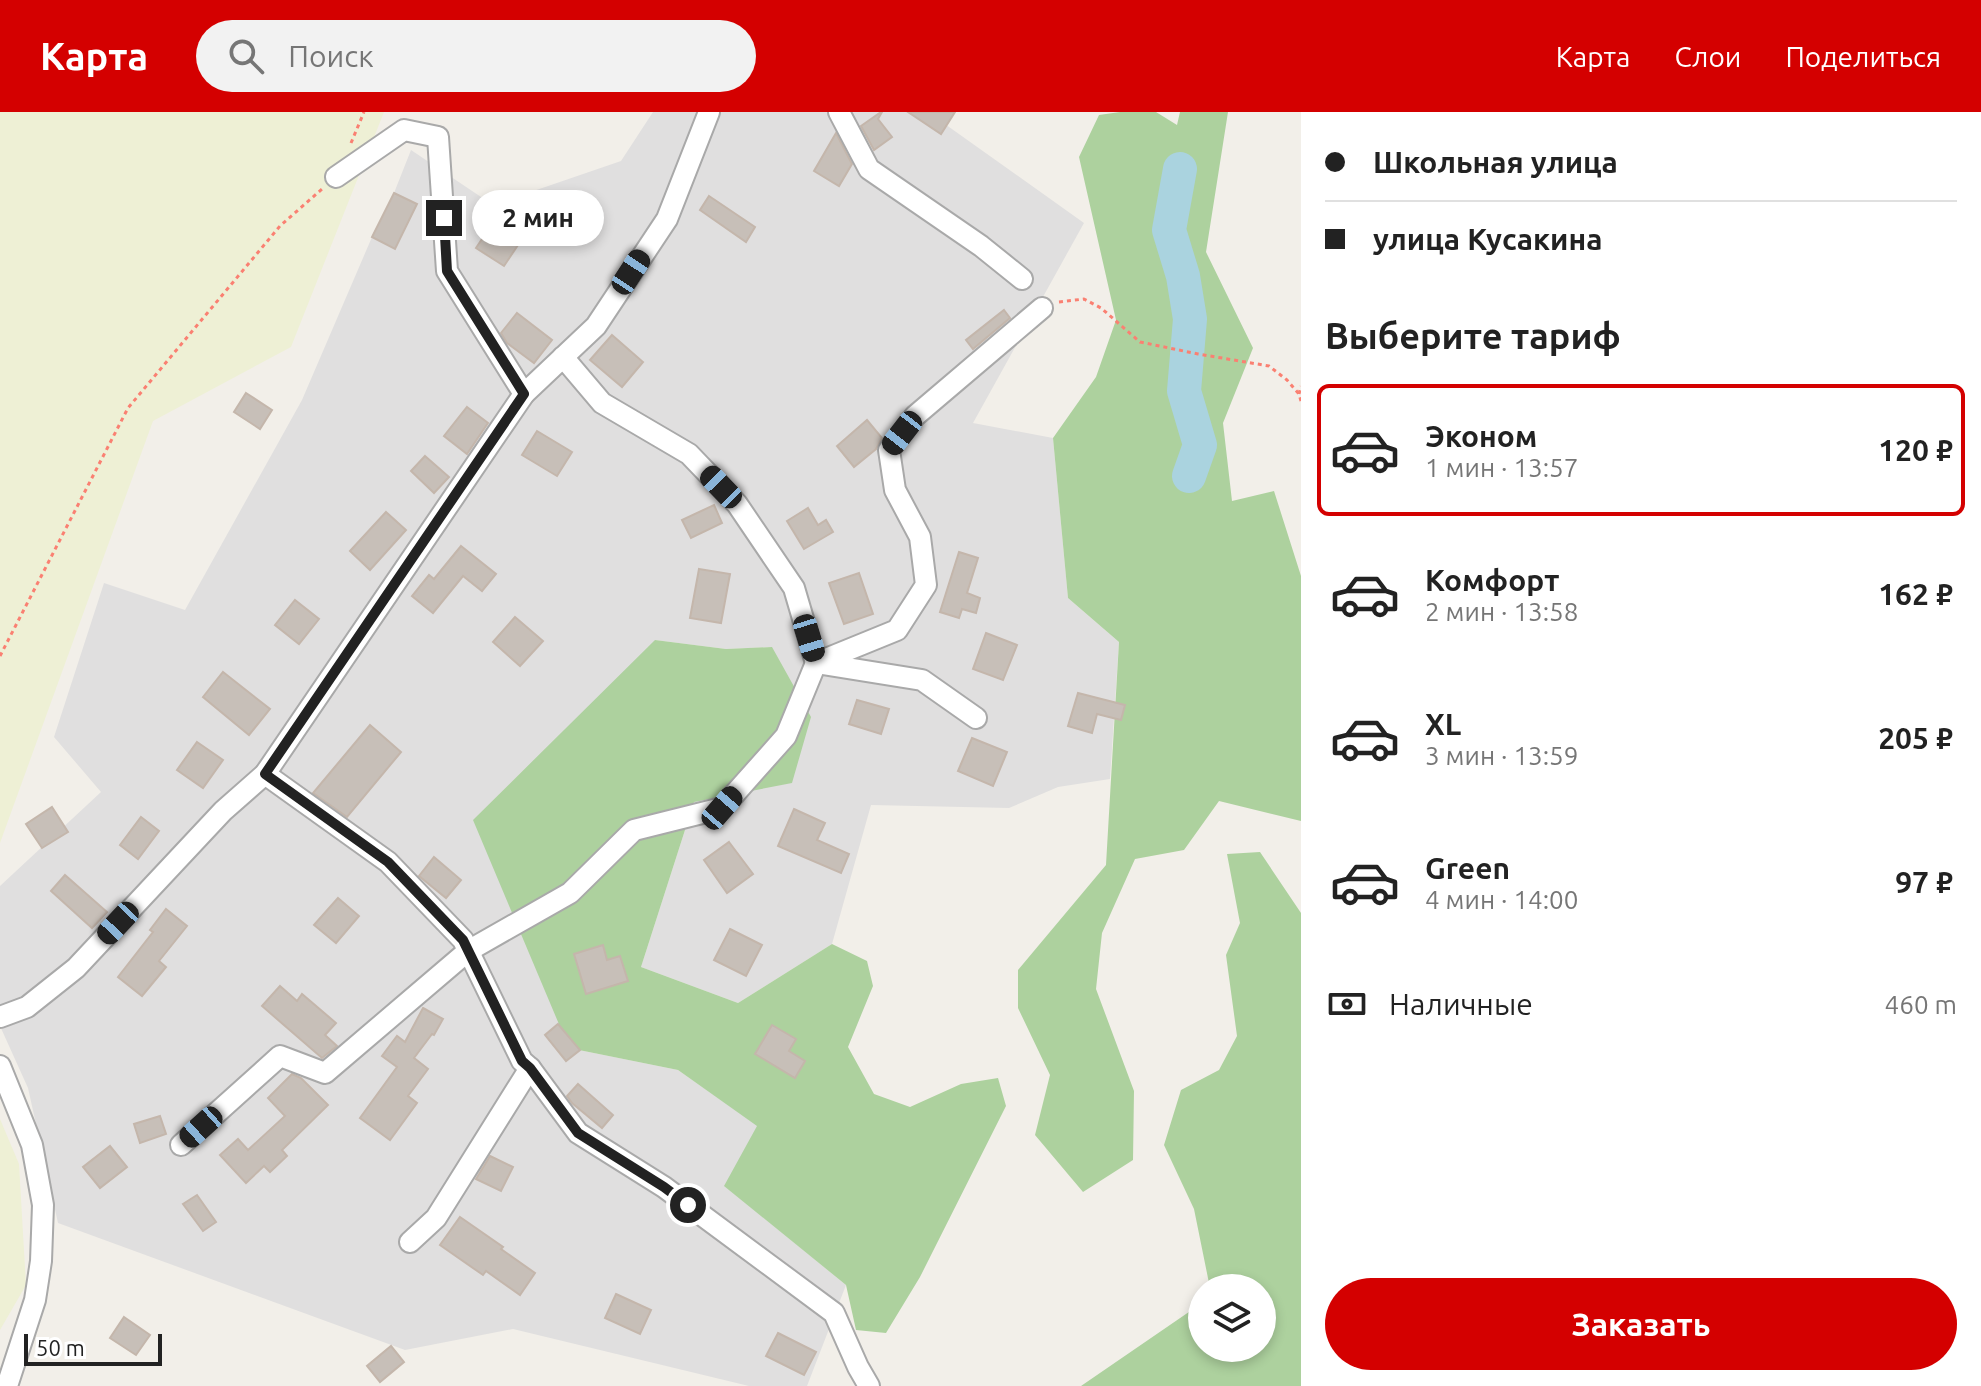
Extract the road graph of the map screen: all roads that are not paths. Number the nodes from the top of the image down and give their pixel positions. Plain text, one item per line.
1 (709, 112) edge
2 (839, 112) edge
3 (336, 177) road end
4 (1022, 279) dead end
5 (1042, 308) road end
6 (563, 357) junction
7 (524, 394) junction
8 (816, 663) junction
9 (976, 718) dead end
10 (265, 774) junction
11 (468, 951) junction
12 (0, 1017) edge
13 (0, 1066) edge
14 (530, 1068) junction
15 (181, 1145) dead end
16 (410, 1242) dead end
17 (7, 1386) edge
18 (869, 1386) edge

1 - 6 street
2 - 4 street
3 - 7 street
5 - 8 street
6 - 7 street
6 - 8 street
7 - 10 street
8 - 9 street
8 - 11 street
10 - 11 street
10 - 12 street
11 - 14 street
11 - 15 street
13 - 17 street
14 - 16 street
14 - 18 street

